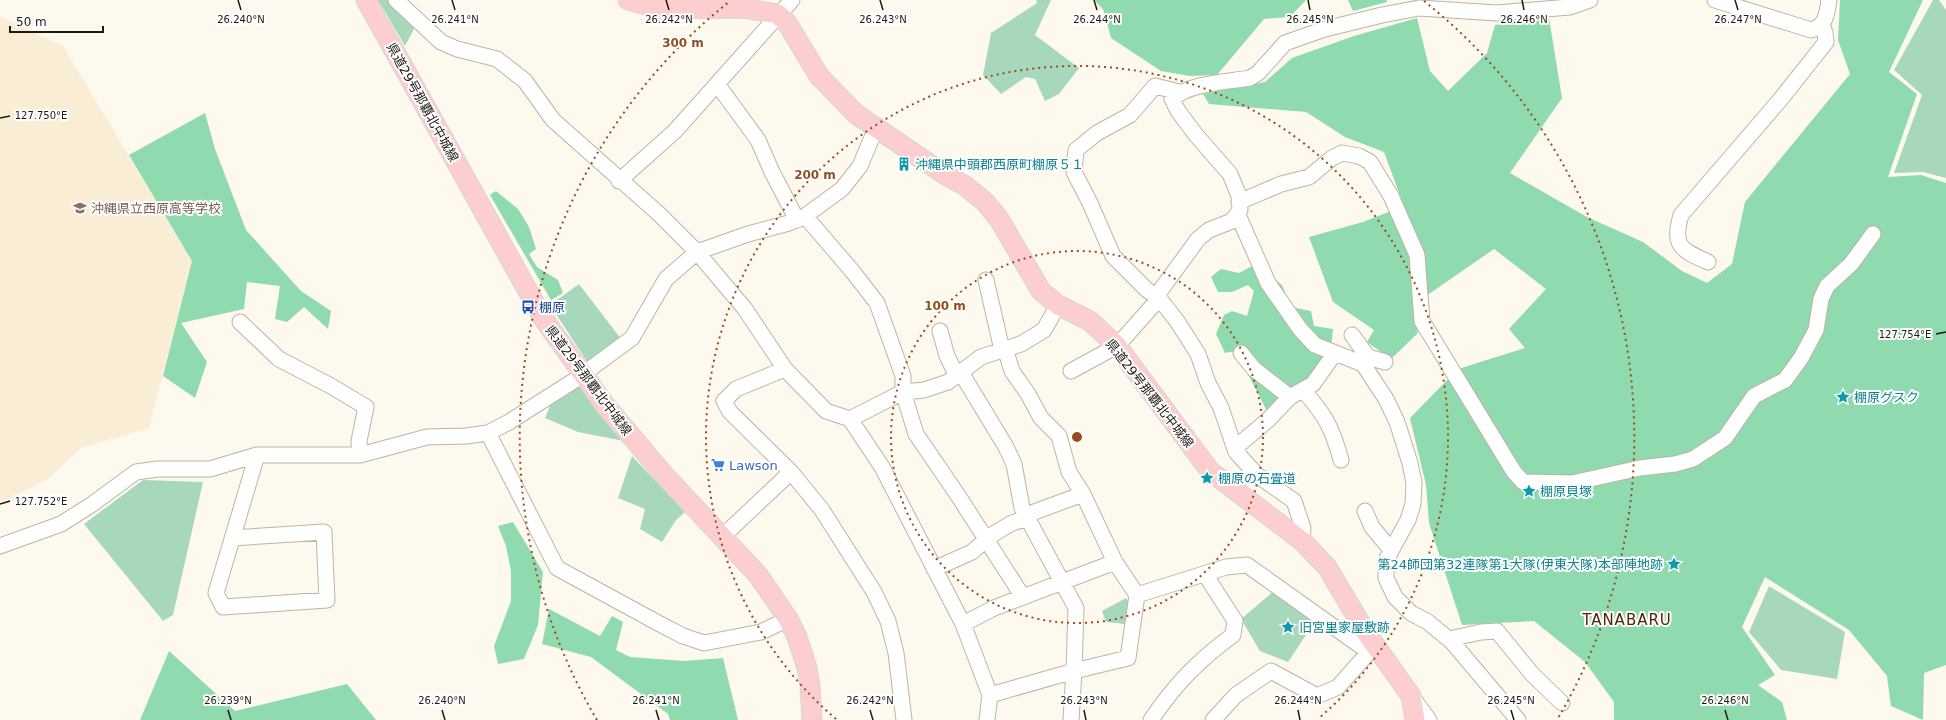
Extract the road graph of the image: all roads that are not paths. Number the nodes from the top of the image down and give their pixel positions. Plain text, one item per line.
1 (366, 0) edge
2 (396, 0) edge
3 (628, 0) edge
4 (792, 0) edge
5 (1590, 0) edge
6 (1715, 0) edge
7 (1829, 0) edge
8 (778, 14) junction
9 (1822, 24) junction
10 (717, 84) junction
11 (1180, 92) junction
12 (876, 128) junction
13 (620, 181) junction
14 (1239, 208) junction
15 (801, 218) junction
16 (1873, 234) dead end
17 (697, 252) junction
18 (1708, 262) dead end
19 (986, 280) dead end
20 (1158, 297) junction
21 (1058, 305) junction
22 (240, 322) dead end
23 (940, 331) dead end
24 (1352, 335) dead end
25 (1117, 346) junction
26 (1002, 350) junction
27 (1241, 353) dead end
28 (1335, 353) junction
29 (1365, 361) junction
30 (1384, 362) dead end
31 (785, 369) junction
32 (1071, 371) dead end
33 (958, 372) junction
34 (582, 375) junction
35 (903, 392) junction
36 (1296, 394) junction
37 (850, 419) junction
38 (488, 432) junction
39 (1235, 448) junction
40 (257, 455) junction
41 (360, 455) junction
42 (1342, 460) dead end
43 (791, 472) junction
44 (1083, 494) junction
45 (1365, 511) dead end
46 (1027, 516) junction
47 (723, 536) junction
48 (232, 538) junction
49 (986, 540) junction
50 (1302, 541) junction
51 (0, 546) edge
52 (1391, 550) junction
53 (1115, 562) junction
54 (934, 569) junction
55 (1205, 574) junction
56 (1062, 582) junction
57 (1137, 595) junction
58 (1023, 597) junction
59 (788, 618) junction
60 (962, 624) junction
61 (1449, 639) junction
62 (1373, 649) junction
63 (1074, 671) junction
64 (990, 695) junction
65 (1411, 696) junction
66 (1562, 703) dead end
67 (812, 720) edge
68 (904, 720) edge
69 (987, 720) edge
70 (1071, 720) edge
71 (1151, 720) edge
72 (1213, 720) edge
73 (1416, 720) edge
74 (1429, 720) edge
75 (1518, 720) edge

1 - 34 main road, 県道29号那覇北中城線
2 - 13 street
3 - 8 main road
4 - 8 street
5 - 11 street
6 - 9 street
7 - 9 street
8 - 10 street
8 - 12 main road, 県道29号那覇北中城線
9 - 18 street
10 - 13 street
10 - 15 street
11 - 14 street
11 - 20 street
12 - 15 street
12 - 21 main road, 県道29号那覇北中城線
13 - 17 street
14 - 16 street
14 - 20 street
14 - 28 street
15 - 17 street
15 - 35 street
17 - 31 street
17 - 34 street
19 - 26 street
20 - 25 street
20 - 39 street
21 - 25 main road, 県道29号那覇北中城線
21 - 26 street
22 - 41 street
23 - 33 street
24 - 29 street
25 - 32 street
25 - 50 main road, 県道29号那覇北中城線
26 - 33 street
26 - 44 street
27 - 36 street
28 - 29 street
28 - 36 street
29 - 30 street
29 - 52 street
31 - 37 street
31 - 43 street
33 - 35 street
33 - 46 street
34 - 38 street
34 - 47 main road, 県道29号那覇北中城線
35 - 37 street
35 - 49 street
36 - 39 street
36 - 42 street
37 - 54 street
38 - 41 street
38 - 59 street
39 - 50 street
40 - 41 street
40 - 48 street
40 - 51 street
43 - 47 street
43 - 68 street
44 - 46 street
44 - 53 street
45 - 52 street
46 - 49 street
46 - 56 street
47 - 59 main road, 県道29号那覇北中城線
48 - 48 street
49 - 54 street
49 - 58 street
50 - 62 main road, 県道29号那覇北中城線
52 - 61 street
53 - 56 street
53 - 57 street
54 - 60 street
55 - 57 street
55 - 62 street
55 - 71 street
56 - 58 street
56 - 63 street
57 - 63 street
58 - 60 street
59 - 67 main road, 県道29号那覇北中城線
60 - 64 street
61 - 66 street
61 - 75 street
62 - 65 main road, 県道29号那覇北中城線
62 - 72 street
63 - 64 street
63 - 70 street
64 - 69 street
65 - 73 main road, 県道29号那覇北中城線
65 - 74 street

